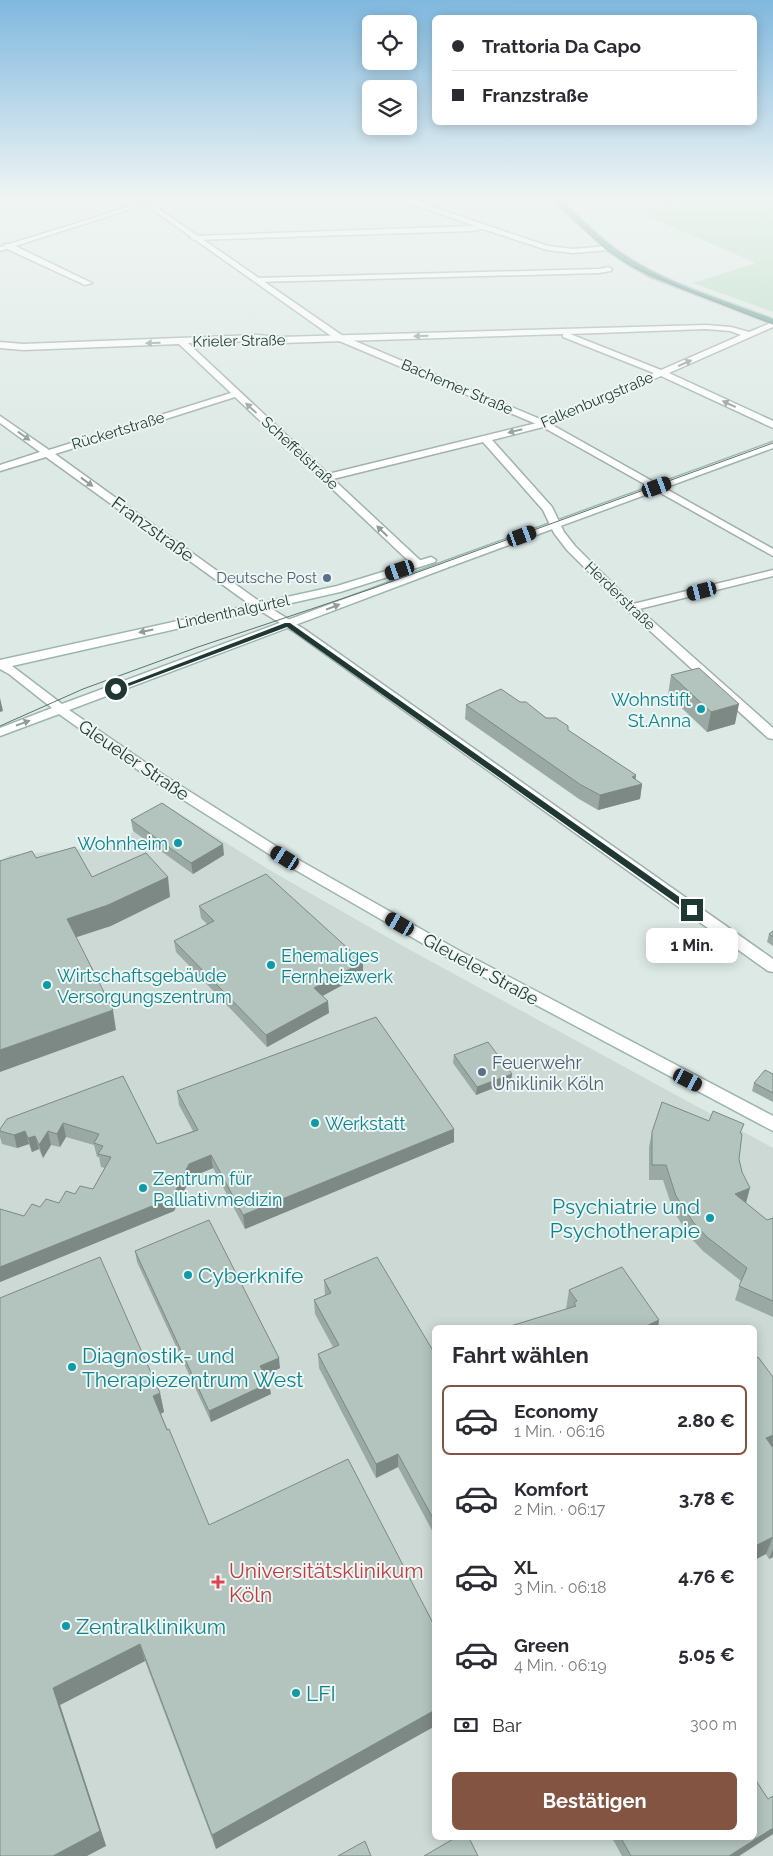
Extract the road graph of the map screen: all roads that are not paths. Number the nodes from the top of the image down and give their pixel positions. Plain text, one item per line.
1 (266, 287) edge
2 (682, 287) edge
3 (773, 323) edge
4 (563, 332) junction
5 (748, 334) junction
6 (340, 338) junction
7 (181, 341) junction
8 (0, 345) edge
9 (662, 373) junction
10 (236, 394) junction
11 (0, 419) edge
12 (544, 424) junction
13 (773, 425) edge
14 (773, 436) edge
15 (486, 438) junction
16 (773, 445) edge
17 (48, 453) junction
18 (0, 468) edge
19 (327, 477) junction
20 (647, 481) junction
21 (657, 487) junction
22 (553, 520) junction
23 (773, 554) edge
24 (418, 564) junction
25 (773, 573) edge
26 (262, 606) junction
27 (631, 608) junction
28 (288, 624) junction
29 (0, 664) edge
30 (61, 709) junction
31 (0, 732) edge
32 (773, 736) edge
33 (773, 967) edge
34 (773, 1124) edge

1 - 6 street, Bachemer Straße
2 - 3 main road
3 - 5 street, Falkenburgstraße
4 - 5 street, Krieler Straße
4 -> 6 street, Krieler Straße
4 - 9 street
9 -> 5 street, Falkenburgstraße
6 - 7 street, Krieler Straße
6 - 12 street, Bachemer Straße
7 -> 8 street, Krieler Straße
7 - 10 street, Scheffelstraße
9 - 12 street, Falkenburgstraße
13 -> 9 street
10 - 17 street, Rückertstraße
19 -> 10 street, Scheffelstraße
11 -> 17 street, Franzstraße
12 -> 15 street, Falkenburgstraße
12 - 20 street, Bachemer Straße
14 - 20 street, Lindenthalgürtel
15 - 19 street, Falkenburgstraße
15 - 22 street, Herderstraße
16 - 21 street, Lindenthalgürtel
17 - 18 street, Rückertstraße
17 -> 26 street, Franzstraße
24 -> 19 street, Scheffelstraße
20 - 21 street, Bachemer Straße
20 - 22 street, Lindenthalgürtel
21 - 22 street, Lindenthalgürtel
21 - 23 street, Bachemer Straße
22 - 24 street, Lindenthalgürtel
22 - 27 street, Herderstraße
28 -> 22 street, Lindenthalgürtel
24 - 26 street, Lindenthalgürtel
25 - 27 street
26 - 28 street, Franzstraße
26 -> 29 street, Lindenthalgürtel
27 - 32 street, Herderstraße
28 - 30 street, Lindenthalgürtel
28 - 33 street, Franzstraße
29 - 30 street, Gleueler Straße
31 -> 30 street, Lindenthalgürtel
30 - 34 street, Gleueler Straße

